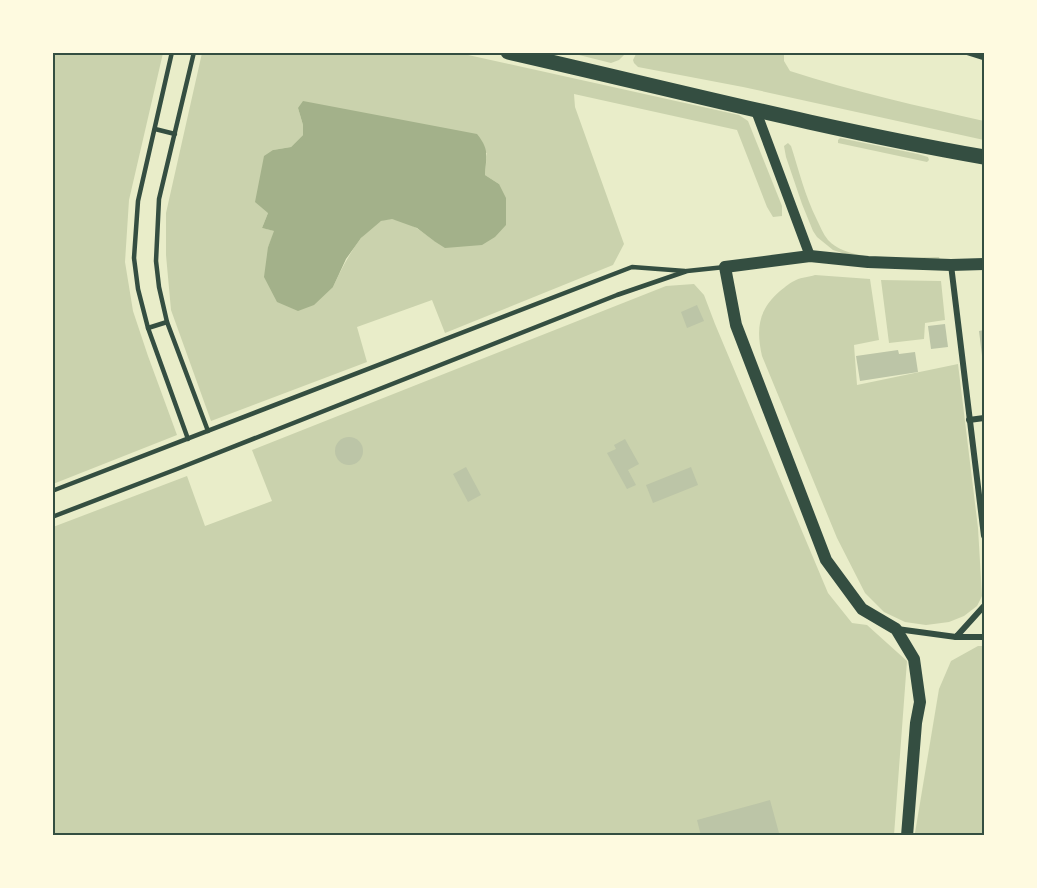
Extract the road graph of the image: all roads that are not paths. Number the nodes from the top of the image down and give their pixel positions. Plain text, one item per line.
1 (172, 52) edge
2 (194, 52) edge
3 (508, 52) edge
4 (965, 52) edge
5 (984, 58) edge
6 (756, 111) junction
7 (155, 129) junction
8 (175, 134) junction
9 (984, 157) edge
10 (810, 256) junction
11 (984, 264) edge
12 (951, 265) junction
13 (725, 267) junction
14 (687, 271) junction
15 (167, 322) junction
16 (148, 328) junction
17 (984, 418) edge
18 (969, 420) junction
19 (208, 431) junction
20 (188, 439) junction
21 (52, 491) edge
22 (52, 517) edge
23 (984, 536) edge
24 (984, 606) edge
25 (896, 629) junction
26 (956, 637) junction
27 (984, 638) edge
28 (907, 836) edge

1 - 7 lane
2 - 8 lane
3 - 6 main road
4 - 5 lane
6 - 9 main road
6 - 10 street
7 - 8 lane
7 - 16 lane
8 - 15 lane
10 - 12 main road
10 - 13 main road
11 - 12 main road
12 - 18 street
13 - 14 lane
13 - 25 main road
14 - 19 lane
14 - 22 lane
15 - 16 lane
15 - 19 lane
16 - 20 lane
17 - 18 street
18 - 23 street
19 - 20 lane
20 - 21 lane
24 - 26 street
25 - 26 street
25 - 28 main road
26 - 27 street

